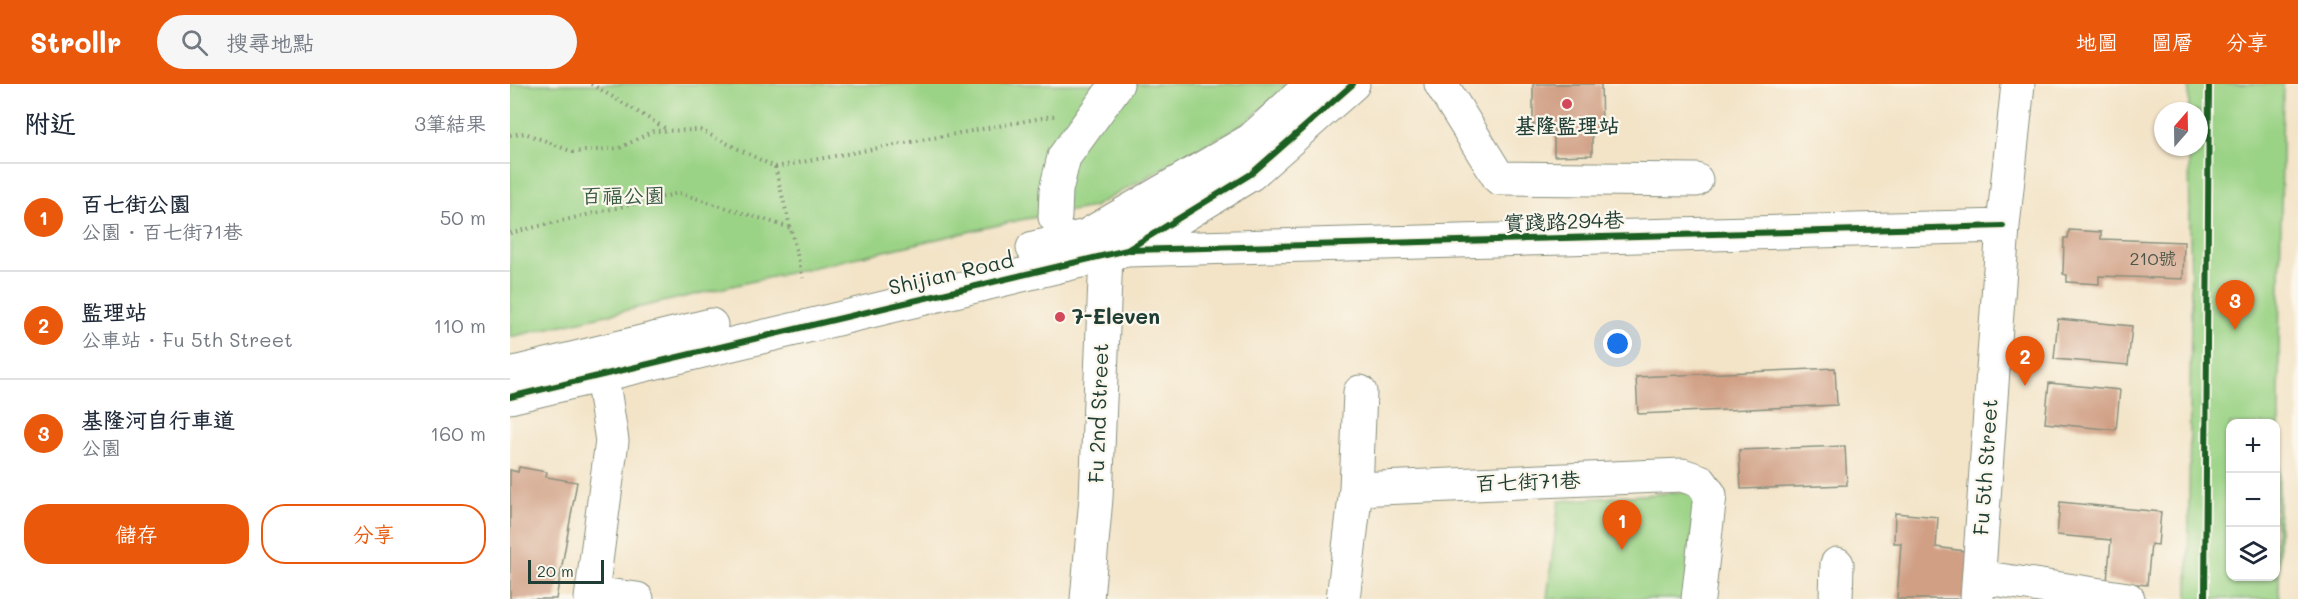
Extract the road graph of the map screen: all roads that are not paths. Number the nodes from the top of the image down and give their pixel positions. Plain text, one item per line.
1 (1312, 84) edge
2 (1353, 84) edge
3 (1441, 84) edge
4 (2018, 84) edge
5 (1110, 95) edge
6 (1696, 180) dead end
7 (1055, 218) dead end
8 (2003, 226) junction
9 (1106, 247) junction
10 (599, 364) junction
11 (510, 374) edge
12 (1360, 392) dead end
13 (510, 397) edge
14 (1356, 489) junction
15 (1837, 564) dead end
16 (1978, 588) edge
17 (592, 596) edge
18 (637, 599) edge
19 (1087, 599) edge
20 (1343, 599) edge
21 (1698, 599) edge
22 (1836, 599) edge
23 (2128, 599) edge

1 - 9 street, Shijian Road
2 - 9 street, Shijian Road
3 - 6 street
4 - 8 street, Fu 5th Street
5 - 7 street
8 - 9 street, 實踐路294巷
8 - 16 street, Fu 5th Street
9 - 10 street, Shijian Road
9 - 19 street, Fu 2nd Street
10 - 11 street, Shijian Road
10 - 13 street, Shijian Road
10 - 17 street
12 - 14 street
14 - 20 street
14 - 21 street, 百七街71巷
15 - 22 street
16 - 23 street
17 - 18 street

